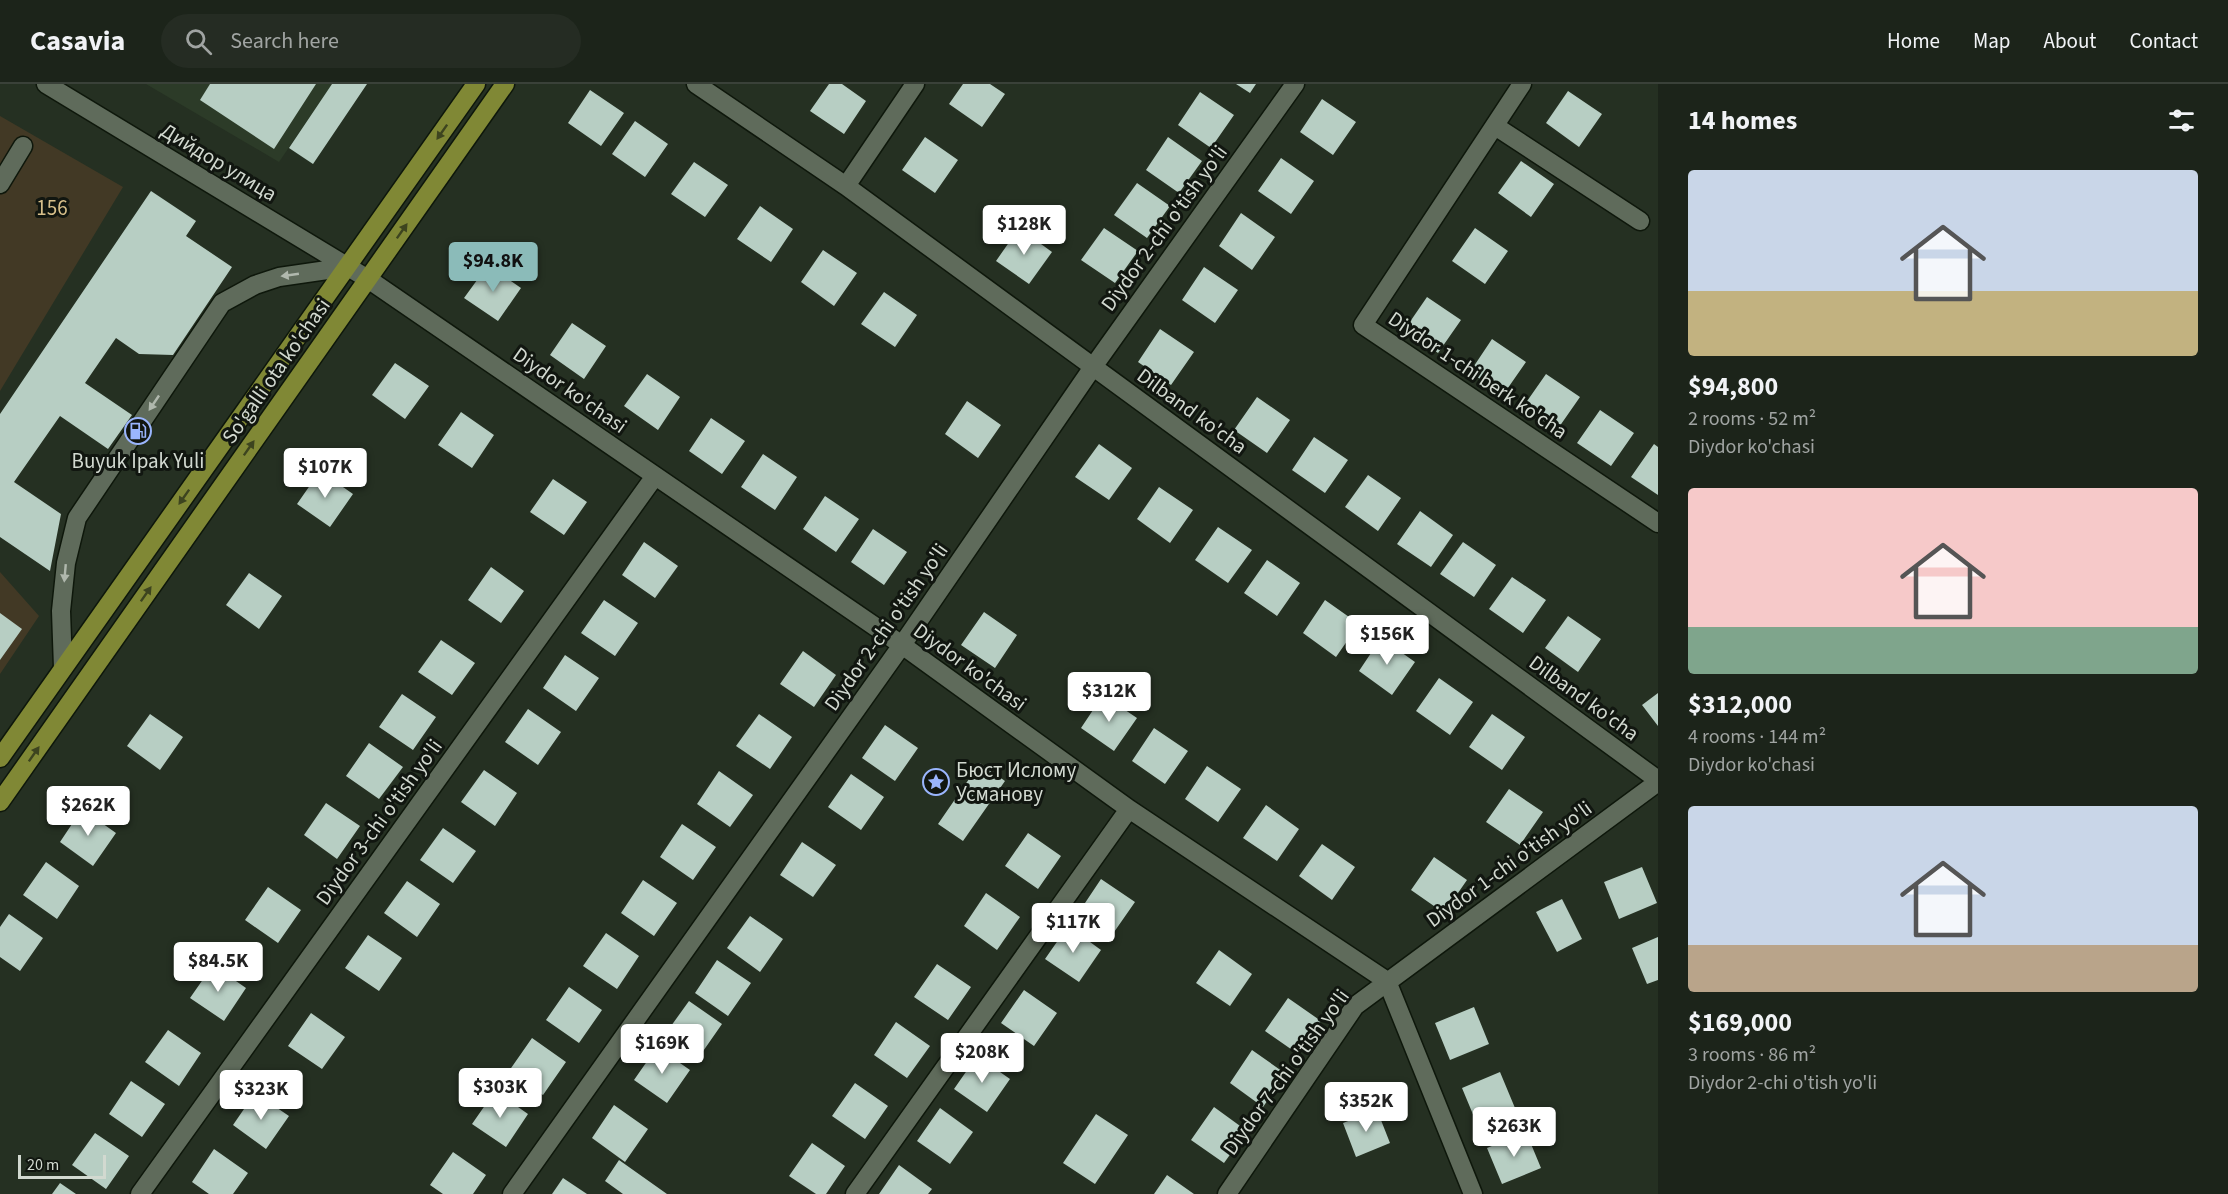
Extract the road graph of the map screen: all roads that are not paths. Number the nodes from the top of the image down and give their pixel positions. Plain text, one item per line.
1 (46, 84) edge
2 (476, 84) edge
3 (505, 84) edge
4 (696, 84) edge
5 (915, 84) edge
6 (1295, 84) edge
7 (1522, 84) edge
8 (1495, 126) junction
9 (23, 146) dead end
10 (0, 184) edge
11 (846, 186) junction
12 (1640, 221) dead end
13 (348, 267) junction
14 (368, 279) junction
15 (1093, 367) junction
16 (655, 476) junction
17 (1658, 523) edge
18 (902, 645) junction
19 (63, 668) junction
20 (0, 758) edge
21 (1658, 781) edge
22 (0, 802) edge
23 (1129, 809) junction
24 (1387, 981) junction
25 (140, 1194) edge
26 (512, 1194) edge
27 (855, 1194) edge
28 (1227, 1194) edge
29 (1473, 1194) edge

1 - 13 street, Дийдор улица
2 -> 13 main road, So'galli ota ko'chasi
14 -> 3 main road, So'galli ota ko'chasi
4 - 11 street, Dilband ko'cha
5 - 11 street
6 - 15 street, Diydor 2-chi o'tish yo'li
7 - 8 street, Diydor 1-chi berk ko'cha
8 - 12 street
8 - 17 street, Diydor 1-chi berk ko'cha
9 - 10 street
11 - 15 street, Dilband ko'cha
13 - 14 street, Дийдор улица
13 -> 19 main road, So'galli ota ko'chasi
13 -> 19 street
14 - 16 street, Diydor ko'chasi
22 -> 14 main road, So'galli ota ko'chasi
15 - 18 street, Diydor 2-chi o'tish yo'li
15 - 21 street, Dilband ko'cha
16 - 18 street, Diydor ko'chasi
16 - 25 street, Diydor 3-chi o'tish yo'li
18 - 23 street, Diydor ko'chasi
18 - 26 street, Diydor 2-chi o'tish yo'li
19 - 20 main road, So'galli ota ko'chasi
21 - 24 street, Diydor 1-chi o'tish yo'li
23 - 24 street, Diydor ko'chasi
23 - 27 street
24 - 28 street, Diydor 7-chi o'tish yo'li
24 - 29 street

